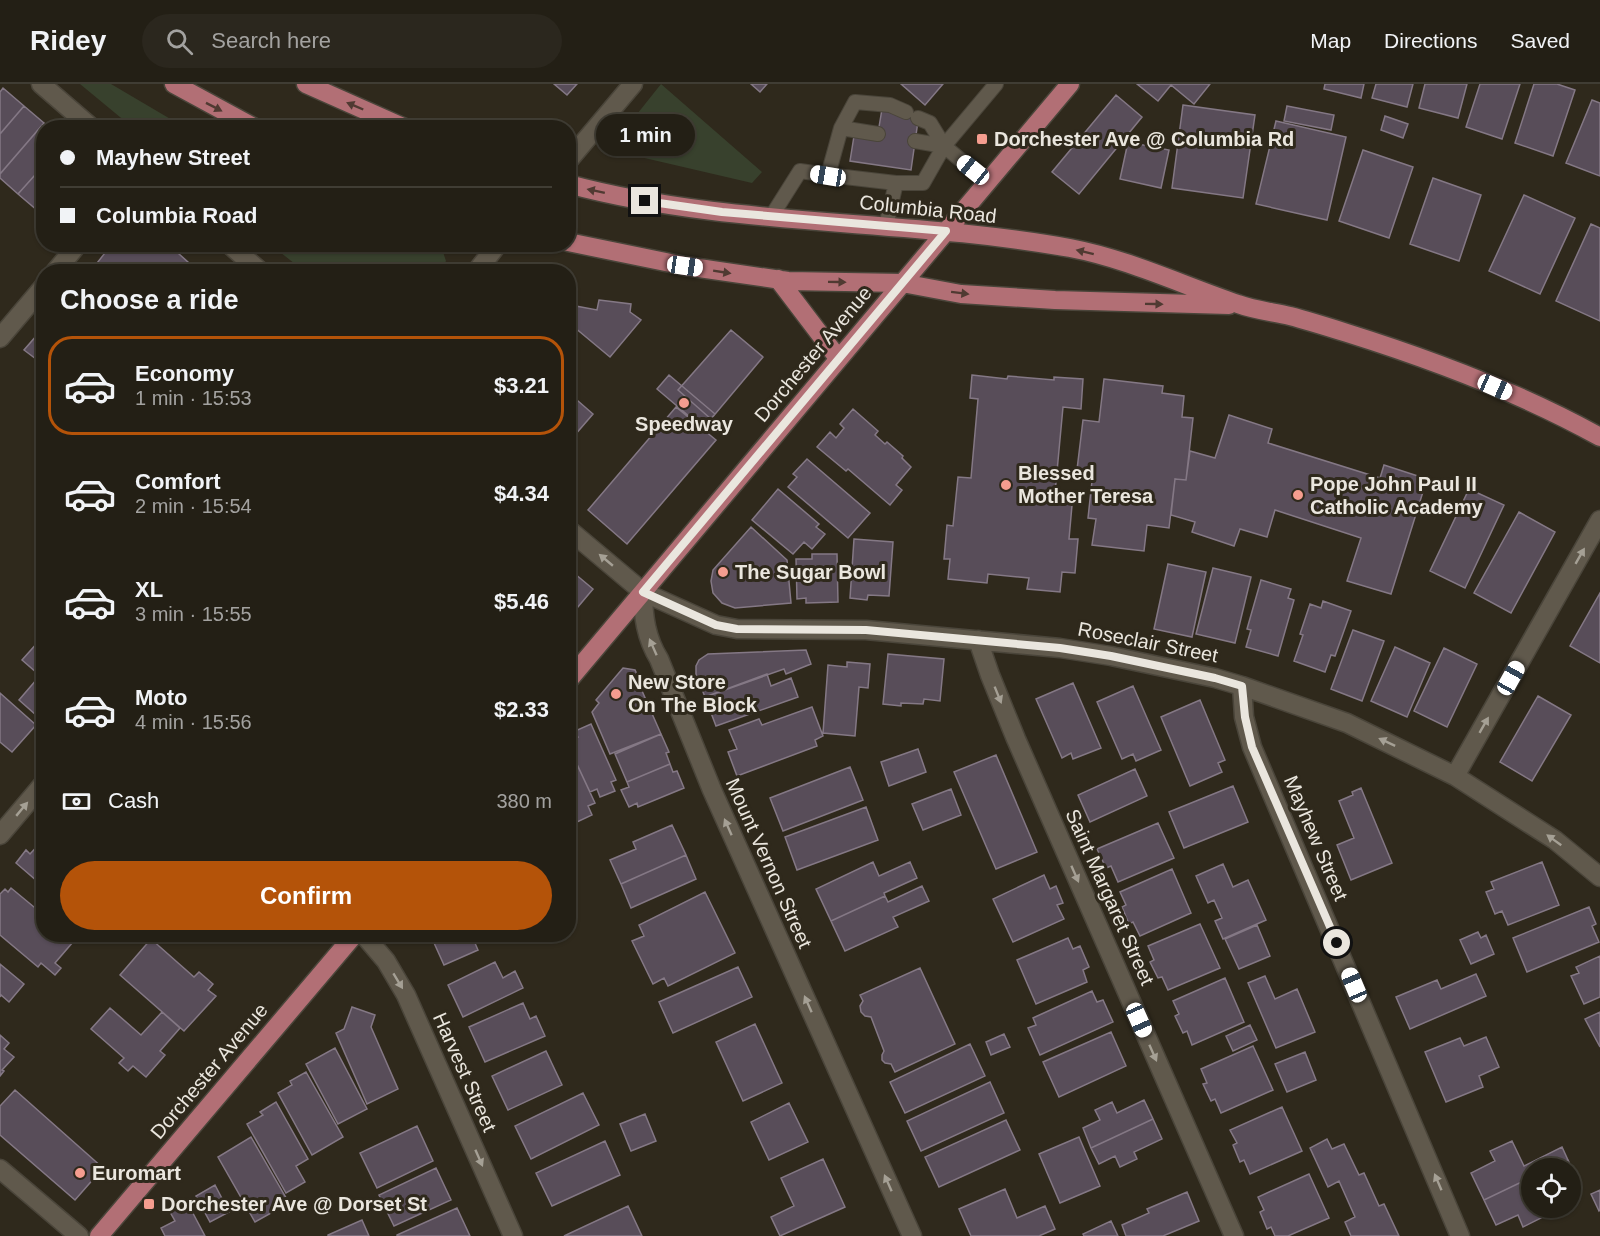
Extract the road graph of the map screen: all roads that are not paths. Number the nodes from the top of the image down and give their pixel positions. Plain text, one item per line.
1 (41, 84) edge
2 (174, 84) edge
3 (306, 84) edge
4 (633, 84) edge
5 (996, 84) edge
6 (1070, 84) edge
7 (83, 120) edge
8 (240, 120) edge
9 (387, 120) edge
10 (841, 128) junction
11 (878, 134) dead end
12 (915, 141) dead end
13 (944, 146) junction
14 (576, 151) edge
15 (828, 176) junction
16 (987, 182) junction
17 (896, 183) junction
18 (576, 186) edge
19 (771, 217) junction
20 (886, 226) junction
21 (946, 231) junction
22 (576, 244) edge
23 (72, 252) edge
24 (238, 252) edge
25 (492, 252) edge
26 (62, 264) edge
27 (252, 264) edge
28 (482, 264) edge
29 (778, 279) junction
30 (902, 283) junction
31 (36, 295) edge
32 (1240, 305) junction
33 (0, 338) edge
34 (838, 358) junction
35 (1600, 437) edge
36 (1600, 520) edge
37 (576, 536) edge
38 (643, 592) junction
39 (978, 640) junction
40 (576, 672) edge
41 (1242, 686) junction
42 (1455, 776) junction
43 (36, 792) edge
44 (0, 835) edge
45 (1600, 877) edge
46 (348, 942) edge
47 (370, 942) edge
48 (0, 1169) edge
49 (79, 1236) edge
50 (99, 1236) edge
51 (513, 1236) edge
52 (912, 1236) edge
53 (1234, 1236) edge
54 (1460, 1236) edge

1 - 7 street
2 -> 8 main road
9 -> 3 main road
4 - 14 street
5 - 13 lane
6 - 16 main road, Dorchester Avenue
10 - 11 lane
10 - 13 lane
10 - 15 lane
12 - 13 lane
13 - 16 lane
13 - 17 lane
15 - 17 lane
15 - 19 lane
16 - 21 main road, Dorchester Avenue
17 - 20 lane
19 -> 18 main road, Columbia Road
19 - 20 main road, Columbia Road
20 - 21 main road, Columbia Road
21 - 30 main road, Dorchester Avenue
32 -> 21 main road, Columbia Road
22 -> 29 main road, Columbia Road
23 - 26 street
24 - 27 street
25 - 28 street
29 -> 30 main road, Columbia Road
29 - 34 main road
30 -> 32 main road, Columbia Road
30 - 34 main road, Dorchester Avenue
31 - 33 street
32 - 35 main road, Columbia Road
34 - 38 main road, Dorchester Avenue
42 -> 36 street
38 -> 37 street
38 - 39 street, Roseclair Street
38 - 40 main road, Dorchester Avenue
52 -> 38 street, Mount Vernon Street
39 - 41 street, Roseclair Street
39 -> 53 street, Saint Margaret Street
42 -> 41 street, Roseclair Street
54 -> 41 street, Mayhew Street
45 -> 42 street, Roseclair Street
44 -> 43 street
46 - 50 main road, Dorchester Avenue
47 -> 51 street, Harvest Street
48 - 49 street

